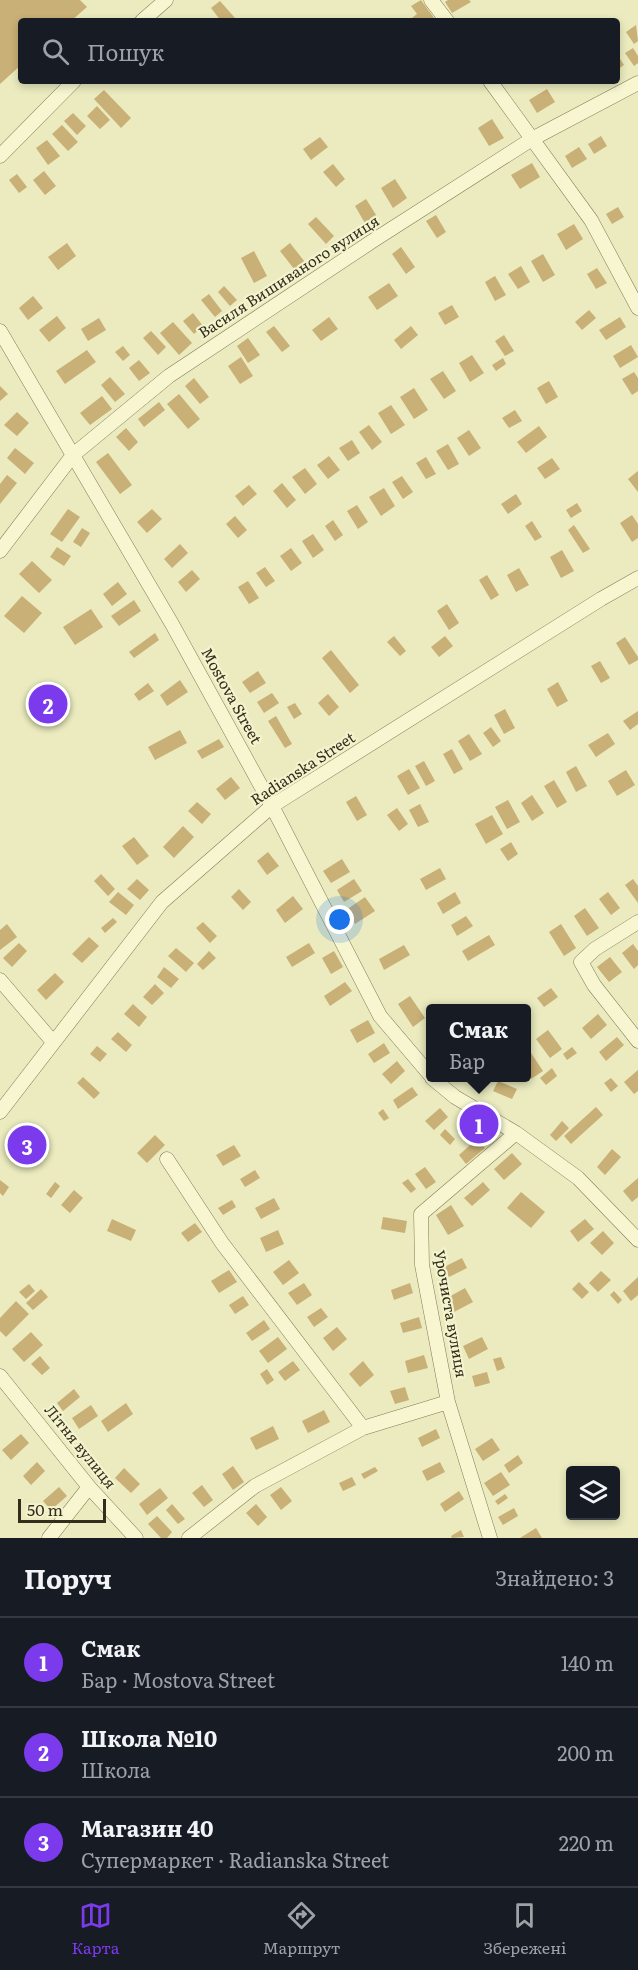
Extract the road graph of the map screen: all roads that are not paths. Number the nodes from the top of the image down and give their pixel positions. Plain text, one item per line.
1 (166, 0) edge
2 (431, 0) edge
3 (145, 18) edge
4 (445, 18) edge
5 (638, 83) edge
6 (71, 84) edge
7 (492, 84) edge
8 (532, 139) junction
9 (0, 156) edge
10 (638, 308) edge
11 (0, 331) edge
12 (73, 455) junction
13 (0, 551) edge
14 (638, 578) edge
15 (272, 806) junction
16 (638, 922) edge
17 (0, 980) edge
18 (638, 1041) edge
19 (53, 1042) junction
20 (426, 1070) edge
21 (438, 1082) edge
22 (0, 1112) edge
23 (516, 1133) junction
24 (167, 1159) dead end
25 (638, 1240) edge
26 (0, 1376) edge
27 (448, 1402) junction
28 (363, 1428) junction
29 (89, 1487) junction
30 (49, 1538) edge
31 (136, 1538) edge
32 (189, 1538) edge
33 (490, 1538) edge

1 - 3 street
2 - 4 street
5 - 8 street, Василя Вишиваного вулиця
6 - 9 street
7 - 8 street
8 - 10 street
8 - 12 street, Василя Вишиваного вулиця
11 - 12 street, Mostova Street
12 - 13 street, Василя Вишиваного вулиця
12 - 15 street, Mostova Street
14 - 15 street, Radianska Street
15 - 19 street, Radianska Street
15 - 20 street, Mostova Street
16 - 18 street
17 - 19 street
19 - 22 street, Radianska Street
21 - 23 street, Mostova Street
23 - 25 street, Mostova Street
23 - 27 street, Урочиста вулиця
24 - 28 street
26 - 29 street, Літня вулиця
27 - 28 street
27 - 33 street, Урочиста вулиця
28 - 32 street
29 - 30 street
29 - 31 street, Літня вулиця

